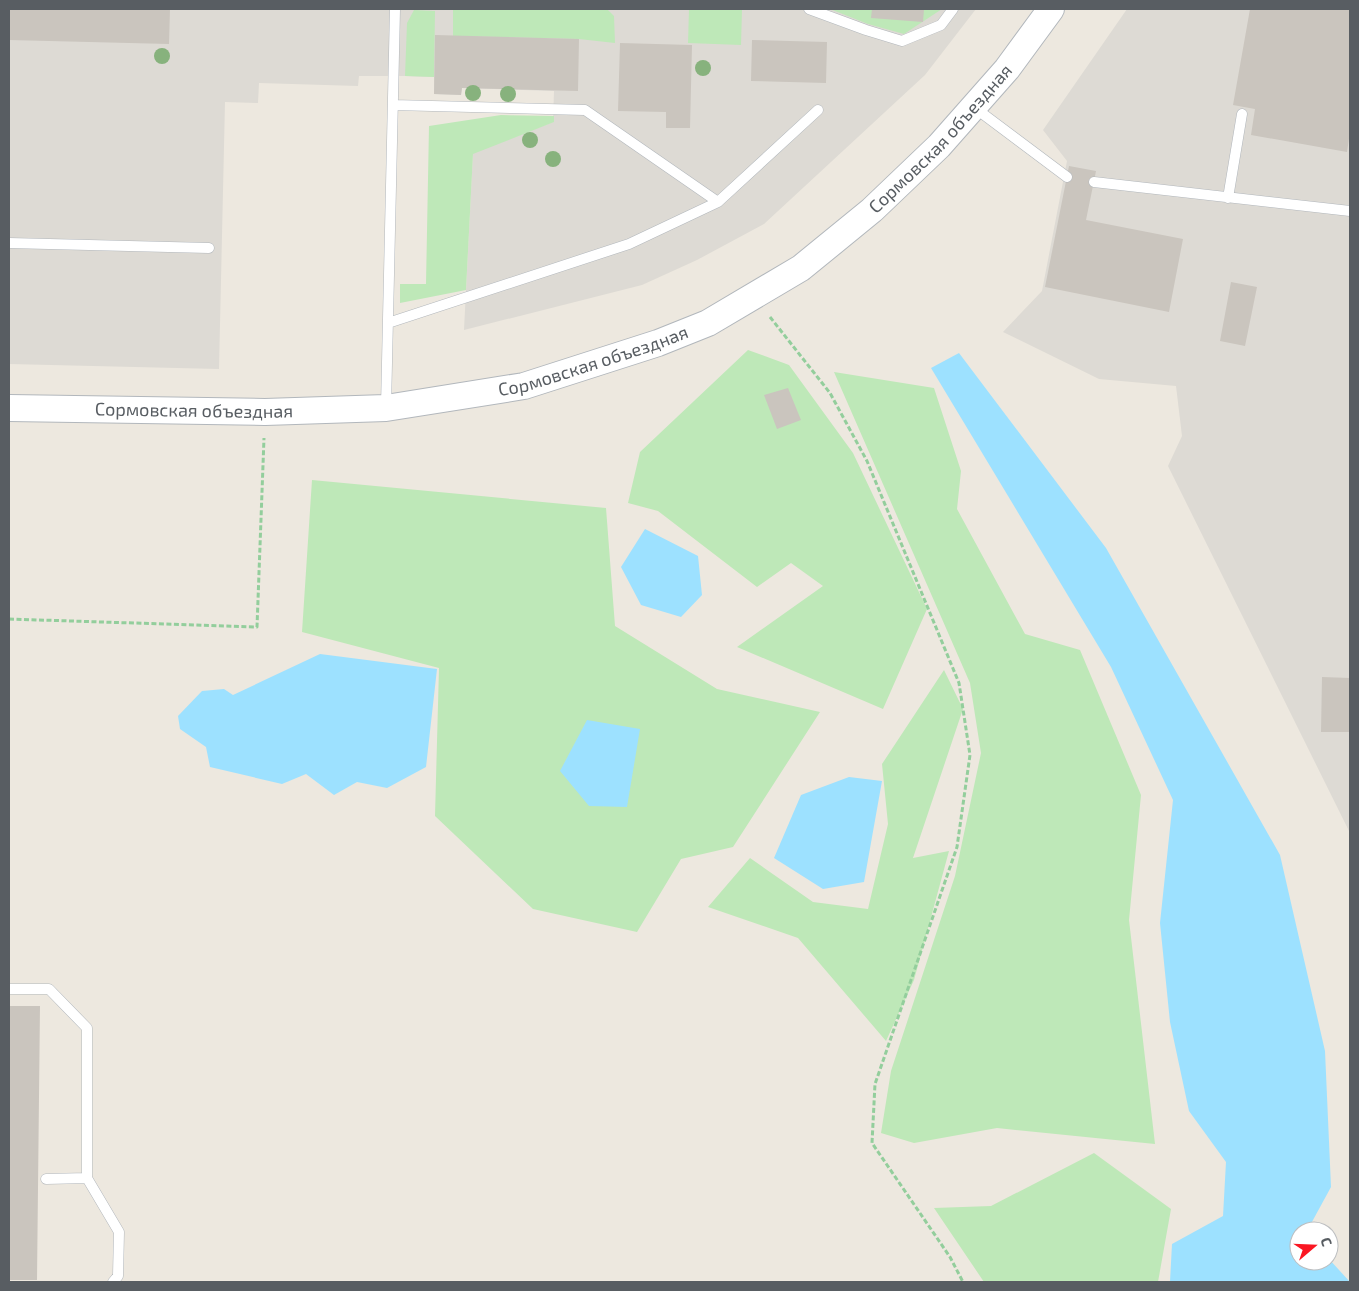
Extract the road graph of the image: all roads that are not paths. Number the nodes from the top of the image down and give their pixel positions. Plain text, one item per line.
1 (395, 9) edge
2 (808, 9) edge
3 (953, 9) edge
4 (1051, 9) edge
5 (393, 105) junction
6 (974, 107) junction
7 (818, 110) dead end
8 (1242, 114) dead end
9 (1067, 177) dead end
10 (1094, 182) dead end
11 (1228, 198) junction
12 (718, 202) junction
13 (1350, 211) edge
14 (9, 243) edge
15 (208, 248) dead end
16 (388, 323) junction
17 (9, 408) edge
18 (386, 408) junction
19 (9, 989) edge
20 (87, 1178) junction
21 (46, 1179) dead end
22 (113, 1282) edge

1 - 5 lane
2 - 3 lane
4 - 6 street, Сормовская объездная
5 - 12 lane
5 - 16 lane
6 - 9 lane
6 - 18 street, Сормовская объездная
7 - 12 lane
8 - 11 lane
10 - 11 lane
11 - 13 lane
12 - 16 lane
14 - 15 lane
16 - 18 lane
17 - 18 street, Сормовская объездная
19 - 20 lane
20 - 21 lane
20 - 22 lane

